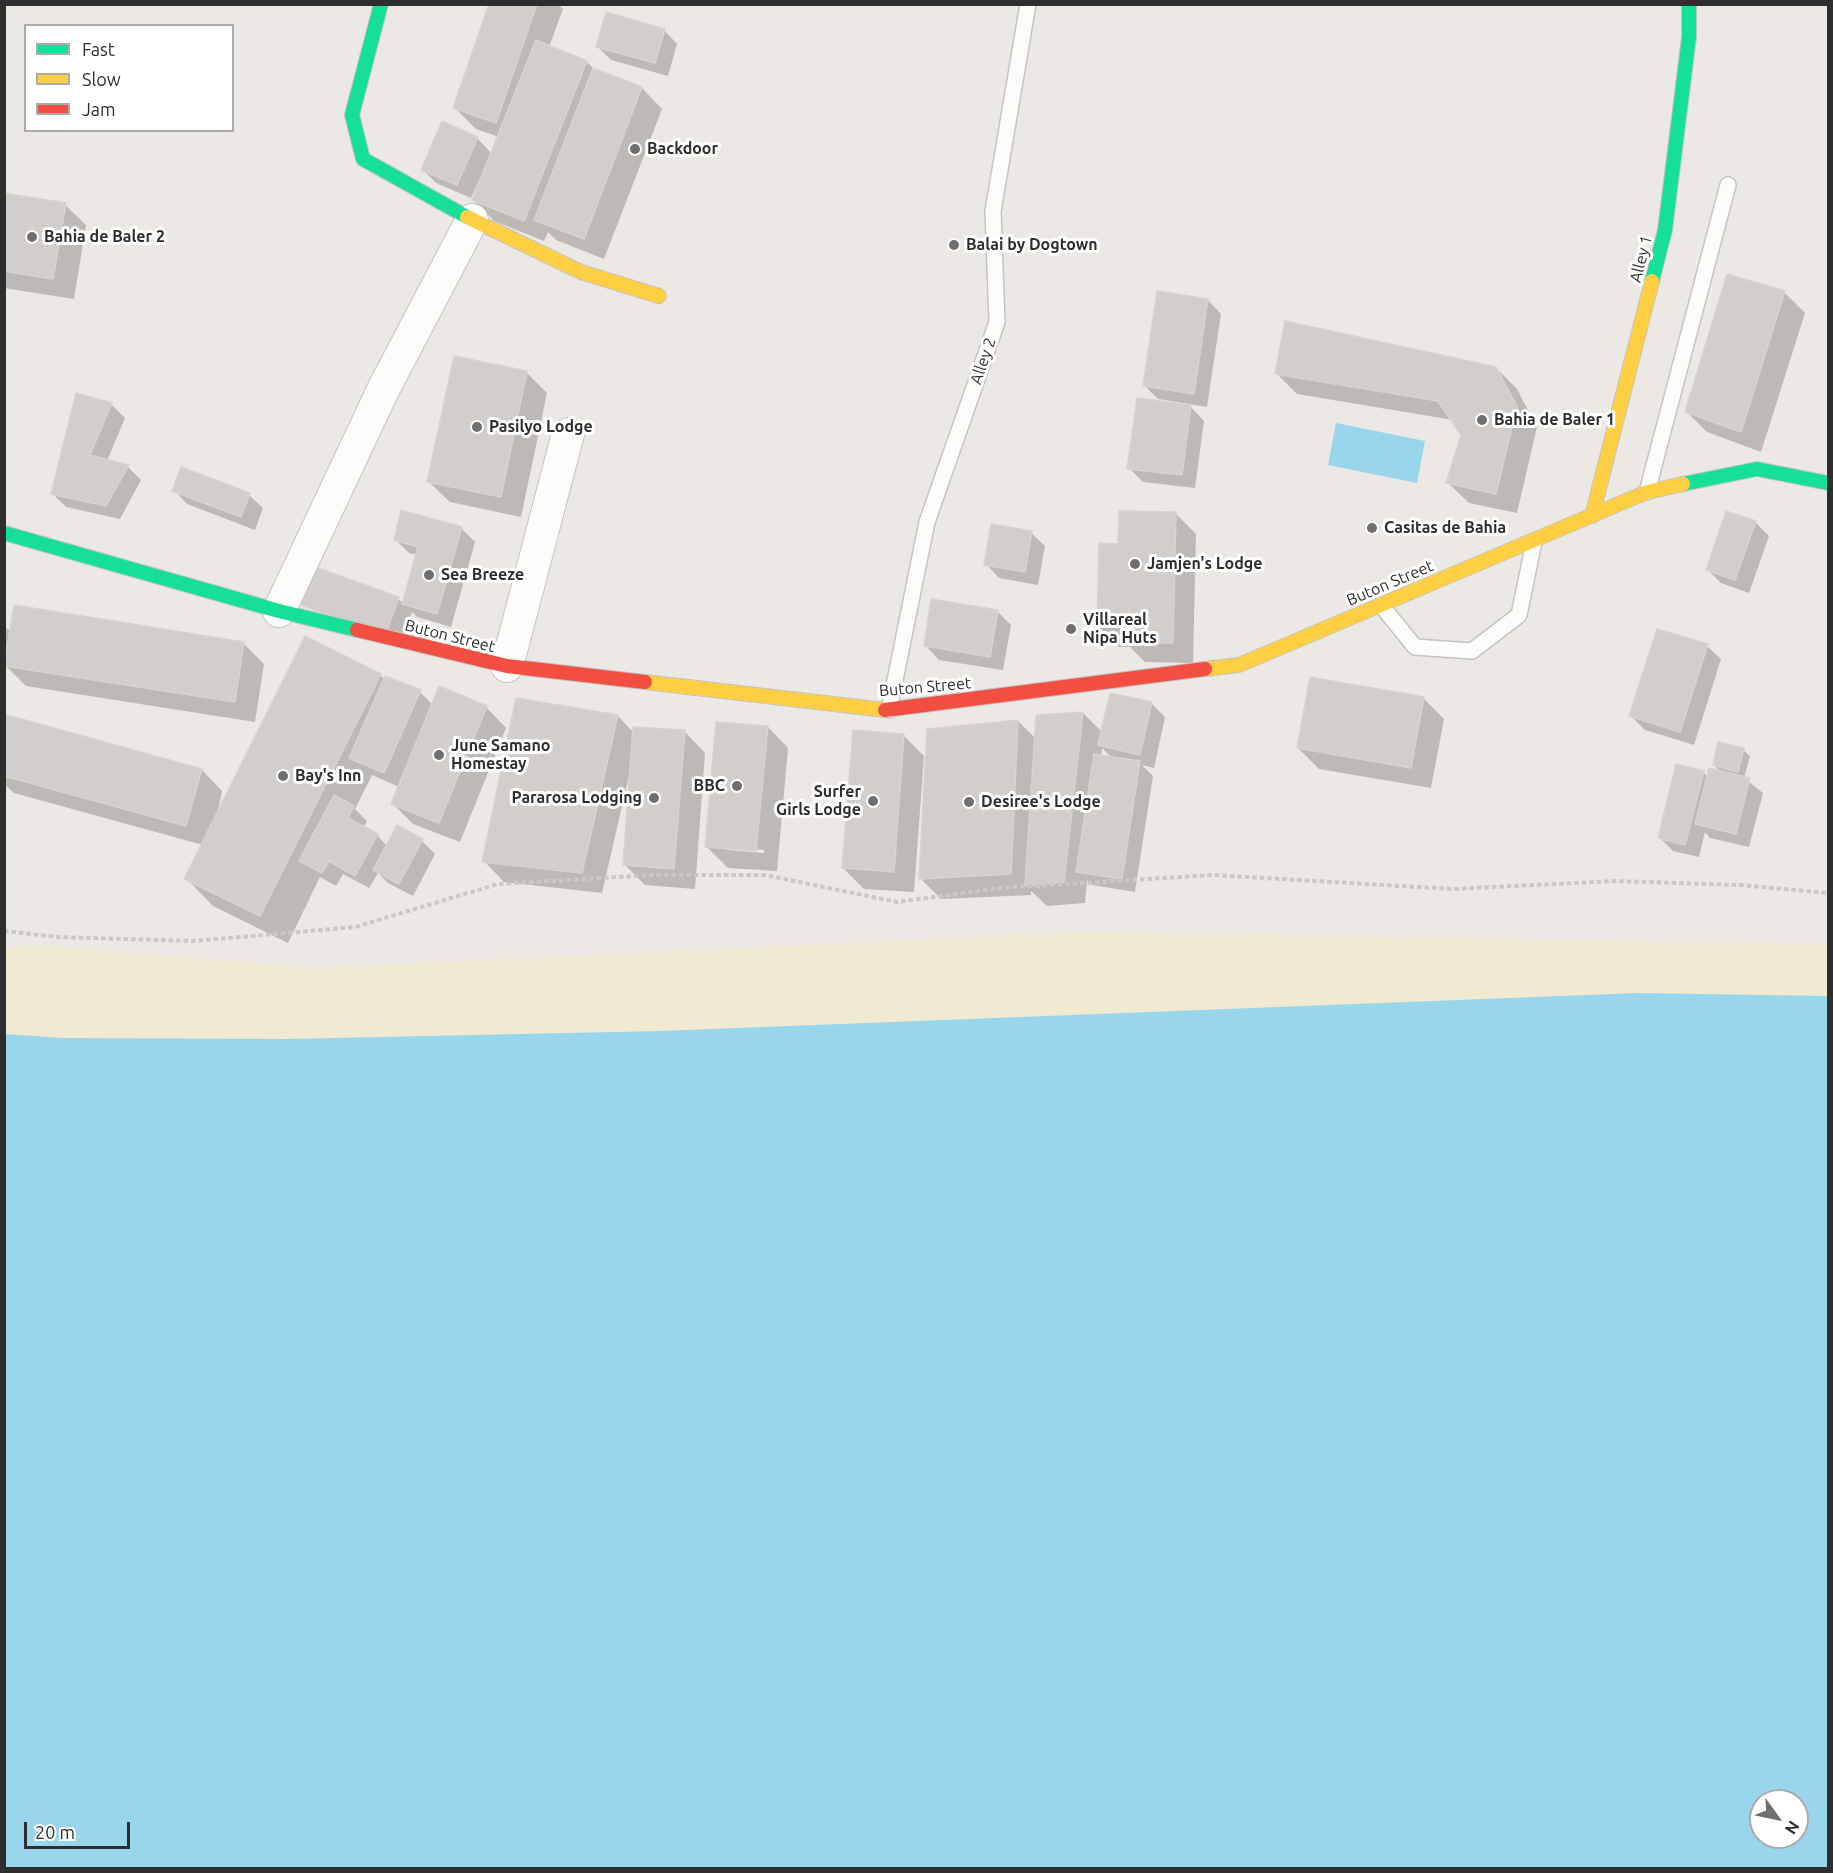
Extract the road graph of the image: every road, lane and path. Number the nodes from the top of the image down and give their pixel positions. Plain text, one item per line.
1 (381, 4) edge
2 (1028, 4) edge
3 (1689, 4) edge
4 (1728, 185) dead end
5 (472, 220) junction
6 (658, 296) dead end
7 (568, 434) dead end
8 (1828, 483) edge
9 (1647, 492) junction
10 (1592, 516) junction
11 (4, 533) edge
12 (1534, 540) junction
13 (1381, 605) junction
14 (279, 611) junction
15 (507, 666) junction
16 (889, 710) junction
17 (1828, 893) edge
18 (4, 931) edge

1 - 5 street
2 - 16 lane, Alley 2
3 - 10 street, Alley 1
4 - 9 lane
5 - 6 street
5 - 14 street
7 - 15 street
8 - 9 street, Buton Street
9 - 10 street, Buton Street
10 - 12 street, Buton Street
11 - 14 street, Buton Street
12 - 13 street, Buton Street
12 - 13 lane
13 - 16 street, Buton Street
14 - 15 street, Buton Street
15 - 16 street, Buton Street
17 - 18 path

